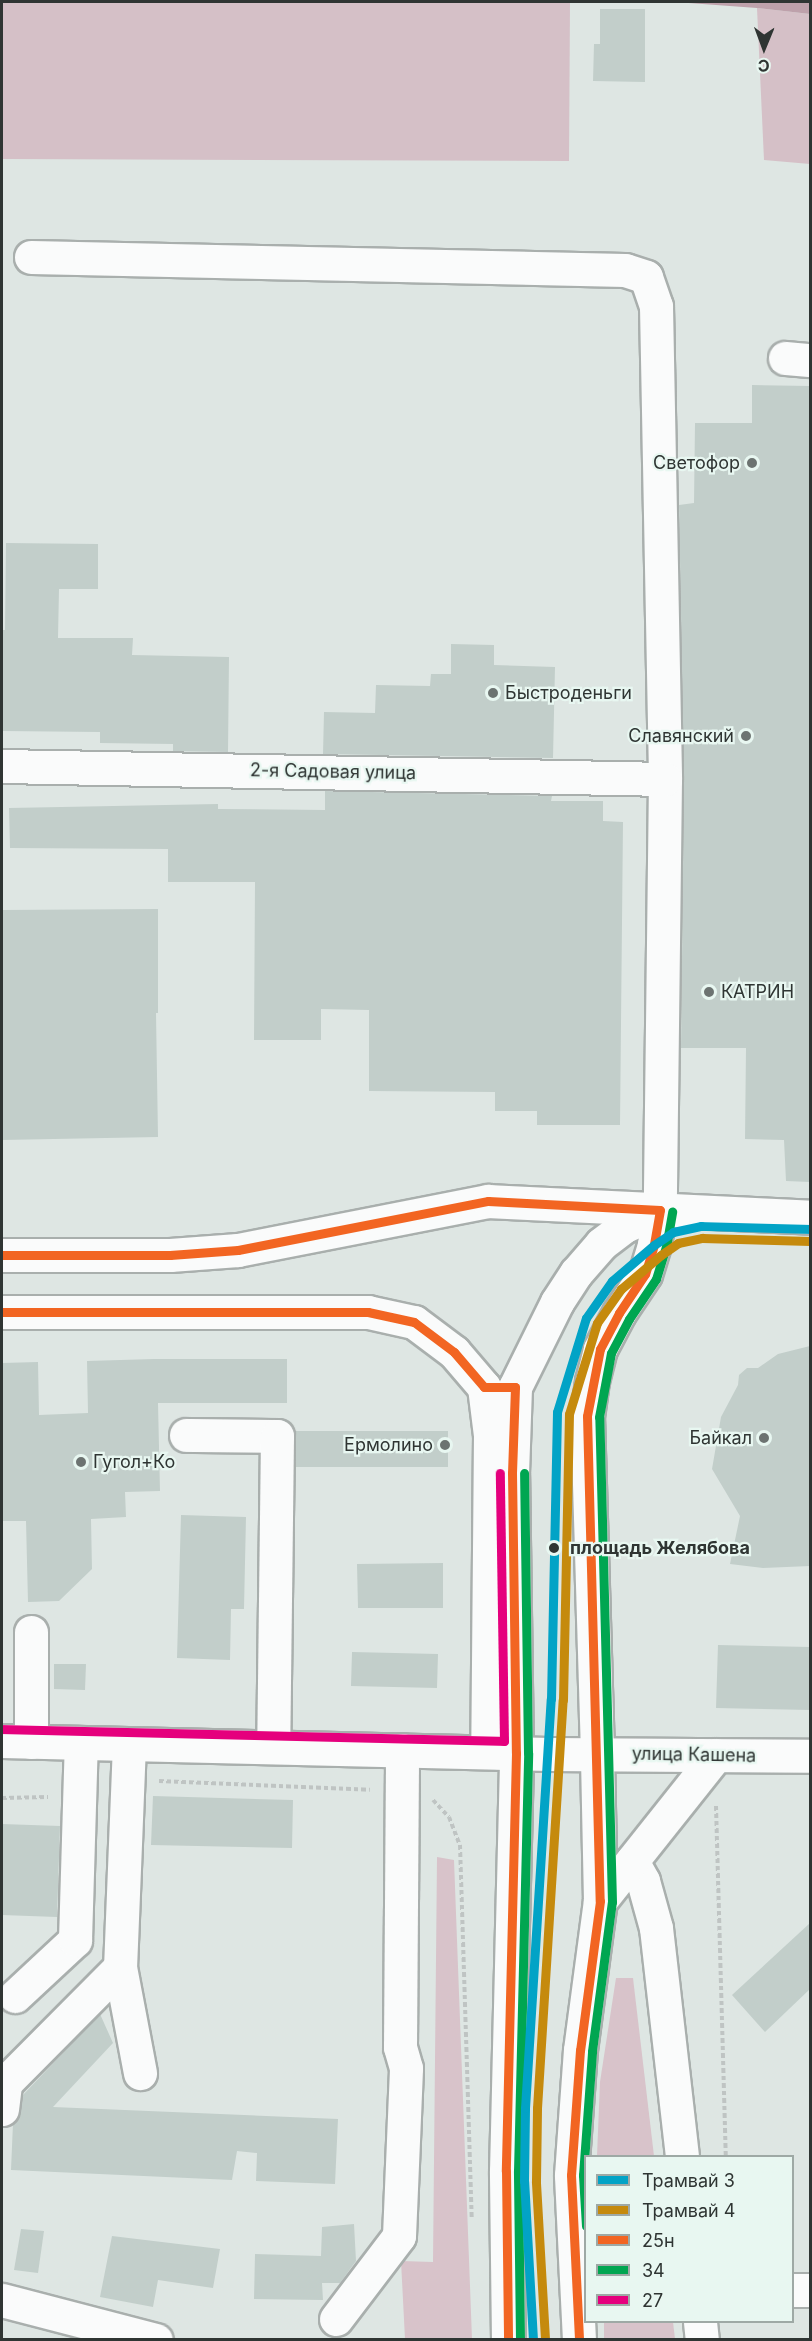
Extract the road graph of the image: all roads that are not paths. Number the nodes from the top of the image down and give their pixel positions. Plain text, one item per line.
1 (31, 257) dead end
2 (2, 765) edge
3 (665, 778) junction
4 (660, 1210) junction
5 (810, 1217) edge
6 (2, 1255) edge
7 (2, 1312) edge
8 (500, 1387) junction
9 (186, 1435) dead end
10 (31, 1632) dead end
11 (16, 1742) edge
12 (81, 1743) junction
13 (129, 1744) junction
14 (273, 1747) junction
15 (402, 1750) junction
16 (502, 1752) junction
17 (597, 1754) junction
18 (716, 1755) junction
19 (810, 1756) edge
20 (632, 1861) junction
21 (600, 1901) junction
22 (120, 1967) junction
23 (15, 1996) dead end
24 (140, 2073) dead end
25 (2, 2109) edge
26 (682, 2155) edge
27 (794, 2290) edge
28 (810, 2290) edge
29 (2, 2300) edge
30 (336, 2319) dead end
31 (700, 2323) edge
32 (156, 2340) edge
33 (508, 2340) edge
34 (579, 2340) edge
35 (702, 2340) edge

1 - 3 street
2 - 3 street, 2-я Садовая улица
3 - 4 street
4 - 5 street
4 - 6 street
4 - 8 street
4 - 17 street
7 - 8 street
8 - 16 street
8 - 16 street
9 - 14 street
10 - 11 street
11 - 12 street, улица Кашена
12 - 13 street, улица Кашена
12 - 23 street
13 - 14 street, улица Кашена
13 - 22 street
14 - 15 street, улица Кашена
15 - 16 street, улица Кашена
15 - 30 street
16 - 17 street, улица Кашена
16 - 33 street
17 - 18 street, улица Кашена
17 - 21 street
18 - 19 street, улица Кашена
18 - 20 street
20 - 21 street
20 - 26 street
21 - 34 street
22 - 24 street
22 - 25 street
27 - 28 street
29 - 32 street
31 - 35 street

